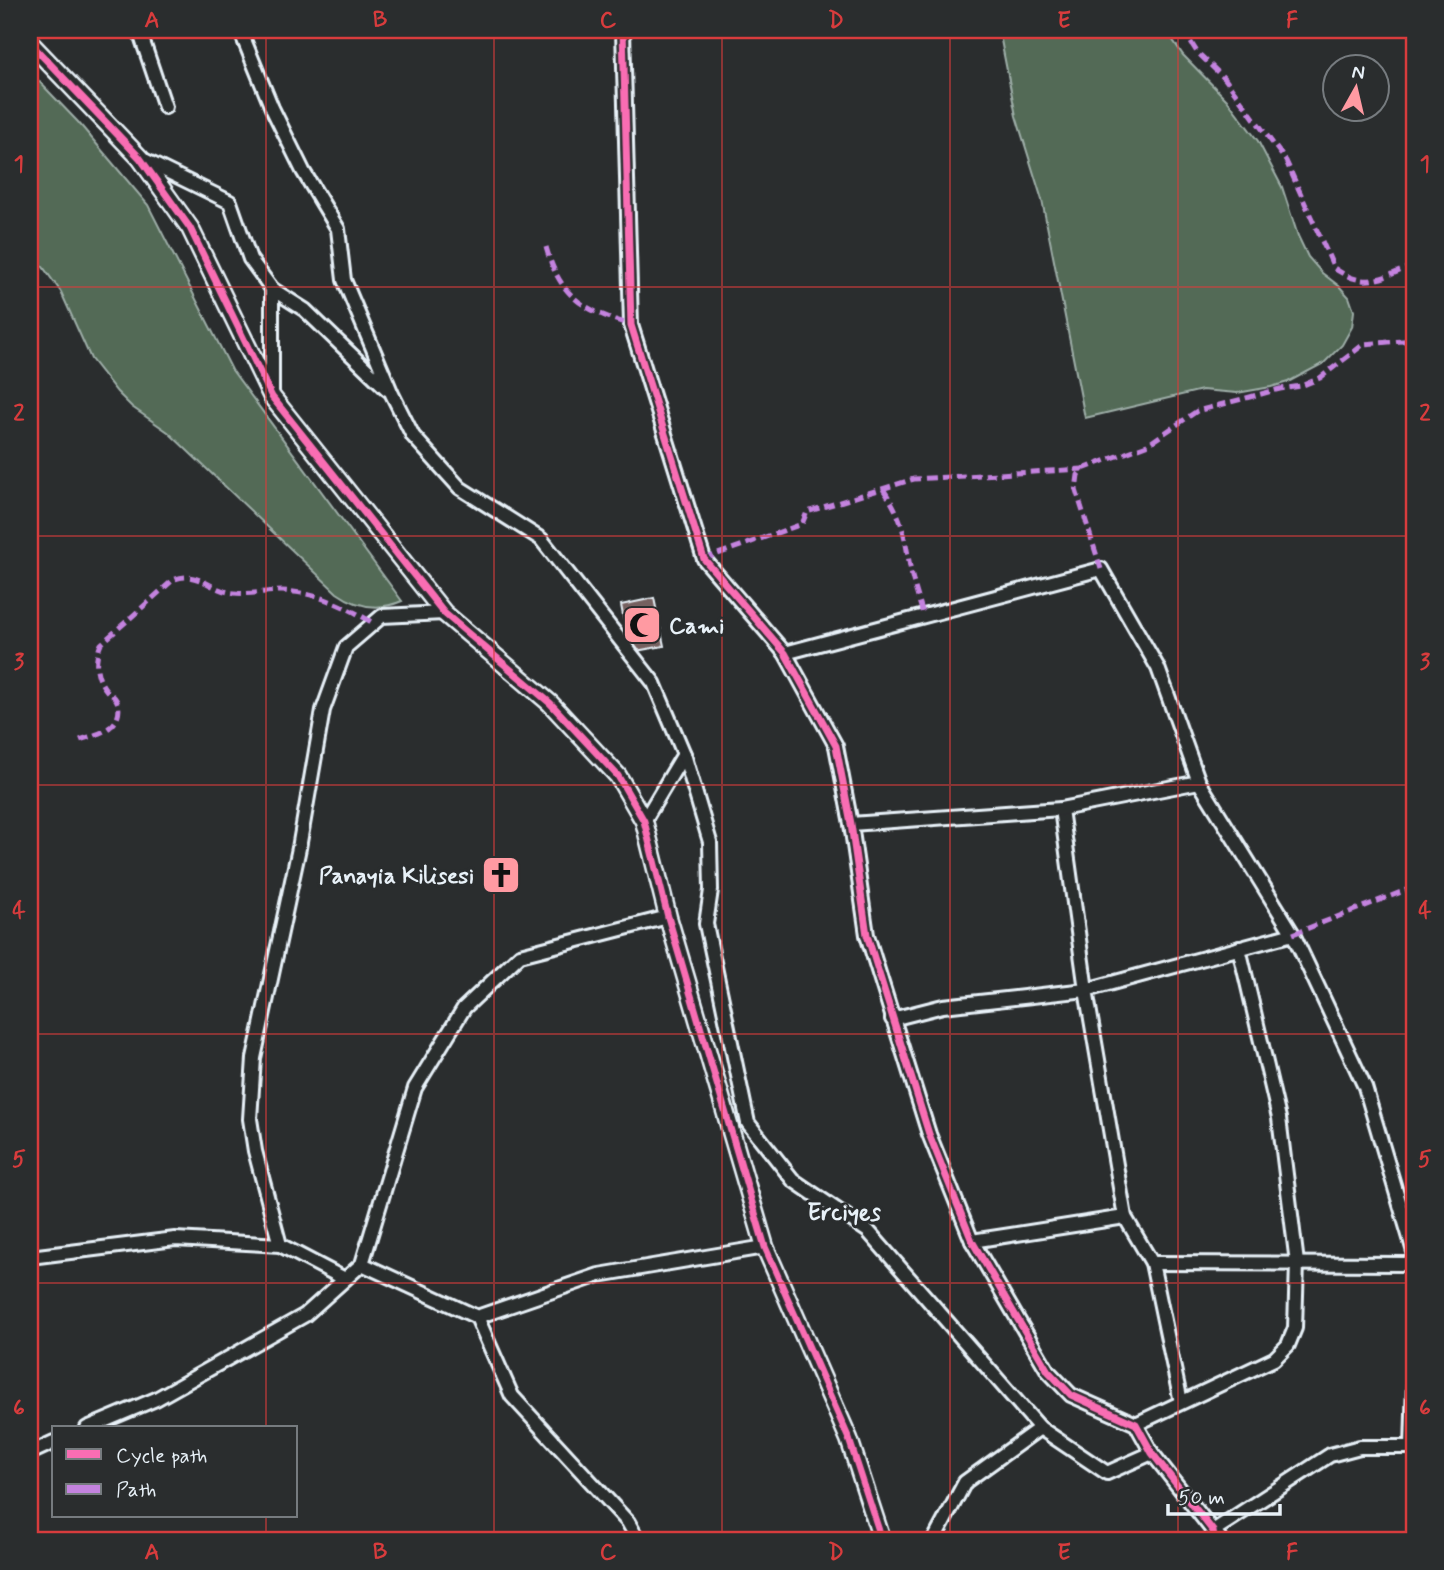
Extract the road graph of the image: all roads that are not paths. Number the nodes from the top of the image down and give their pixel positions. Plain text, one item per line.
1 (139, 30) edge
2 (240, 30) edge
3 (623, 30) edge
4 (30, 43) edge
5 (165, 107) dead end
6 (140, 158) junction
7 (272, 289) junction
8 (392, 394) junction
9 (272, 397) junction
10 (444, 613) junction
11 (785, 653) junction
12 (684, 754) junction
13 (1199, 782) junction
14 (1061, 809) junction
15 (644, 821) junction
16 (851, 824) junction
17 (668, 917) junction
18 (1293, 934) junction
19 (1239, 948) junction
20 (1087, 990) junction
21 (892, 1019) junction
22 (729, 1123) junction
23 (748, 1123) junction
24 (1125, 1217) junction
25 (972, 1241) junction
26 (281, 1245) junction
27 (765, 1247) junction
28 (1414, 1252) edge
29 (30, 1257) edge
30 (1152, 1263) junction
31 (1297, 1263) junction
32 (362, 1264) junction
33 (1414, 1264) edge
34 (345, 1279) junction
35 (477, 1317) junction
36 (1414, 1381) edge
37 (1181, 1402) junction
38 (1136, 1424) junction
39 (92, 1426) edge
40 (1040, 1428) junction
41 (52, 1443) edge
42 (1413, 1447) edge
43 (1152, 1453) junction
44 (30, 1454) edge
45 (1217, 1537) edge
46 (638, 1540) edge
47 (882, 1540) edge
48 (934, 1540) edge

1 - 5 street
2 - 8 street
3 - 11 street
4 - 6 street
6 - 7 street
6 - 9 street
7 - 8 street
7 - 9 street
8 - 12 street
9 - 10 street
10 - 15 street
10 - 26 street
11 - 13 street
11 - 16 street
12 - 15 street
12 - 23 street
13 - 14 street
13 - 18 street
14 - 16 street
14 - 20 street
15 - 17 street
16 - 21 street
17 - 22 street
17 - 32 street
18 - 19 street
18 - 28 street
19 - 20 street
19 - 31 street
20 - 21 street
20 - 24 street
21 - 25 street
22 - 23 street
22 - 27 street
23 - 40 street
24 - 25 street
24 - 30 street
25 - 38 street
26 - 29 street
26 - 34 street
27 - 35 street
27 - 47 street
30 - 31 street
30 - 37 street
31 - 33 street
31 - 37 street
32 - 34 street
32 - 35 street
34 - 39 street
35 - 46 street
36 - 42 street
37 - 38 street
38 - 43 street
40 - 43 street
40 - 48 street
41 - 44 street
42 - 45 street
43 - 45 street

